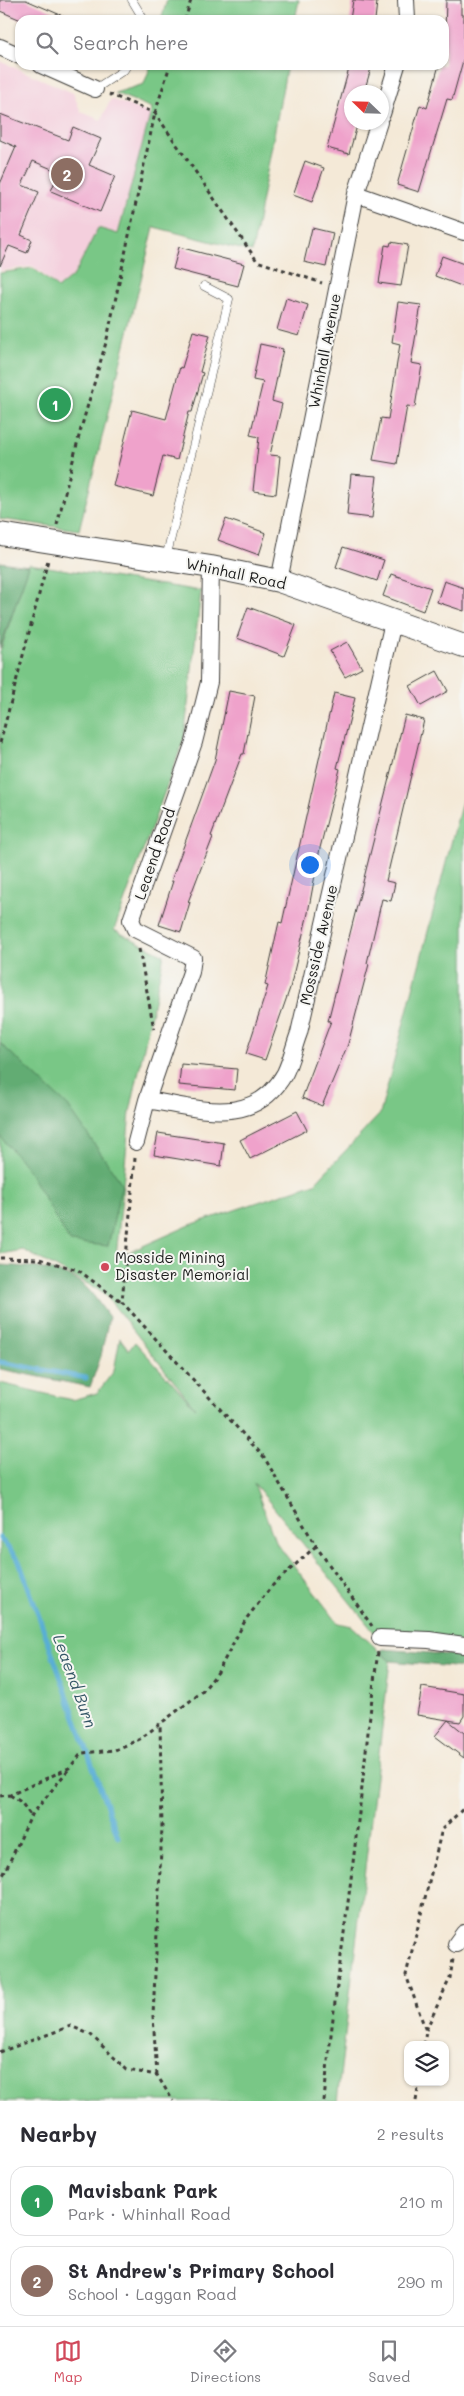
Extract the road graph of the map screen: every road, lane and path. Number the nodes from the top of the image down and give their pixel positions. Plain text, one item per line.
1 (132, 0) edge
2 (191, 0) edge
3 (406, 0) edge
4 (141, 15) edge
5 (186, 15) edge
6 (407, 15) edge
7 (0, 47) edge
8 (15, 54) edge
9 (53, 70) edge
10 (124, 70) edge
11 (168, 70) edge
12 (395, 70) edge
13 (95, 89) junction
14 (389, 91) edge
15 (155, 113) junction
16 (376, 130) edge
17 (356, 194) junction
18 (464, 232) edge
19 (204, 286) dead end
20 (337, 288) junction
21 (0, 534) edge
22 (53, 542) junction
23 (166, 560) junction
24 (211, 567) junction
25 (279, 581) junction
26 (393, 622) junction
27 (464, 646) edge
28 (0, 743) edge
29 (134, 929) junction
30 (161, 1059) junction
31 (147, 1100) junction
32 (136, 1142) joint
33 (0, 1258) edge
34 (122, 1302) junction
35 (316, 1546) junction
36 (380, 1638) junction
37 (464, 1645) edge
38 (160, 1723) junction
39 (69, 1768) junction
40 (0, 1796) edge
41 (10, 1796) junction
42 (464, 1808) edge
43 (30, 1816) junction
44 (0, 1882) edge
45 (460, 1938) edge
46 (426, 2031) junction
47 (425, 2041) edge
48 (0, 2052) edge
49 (157, 2076) junction
50 (418, 2086) edge
51 (173, 2101) edge
52 (324, 2101) edge
53 (416, 2101) edge

1 - 4 lane
2 - 5 path
3 - 6 street
7 - 8 street
9 - 13 street
10 - 13 lane
11 - 15 path
12 - 14 street
13 - 15 path
15 - 20 path
15 - 22 path
16 - 17 street, Whinhall Avenue
17 - 18 street
17 - 20 street, Whinhall Avenue
19 - 23 lane
20 - 25 street, Whinhall Avenue
21 - 22 street, Whinhall Road
22 - 23 street, Whinhall Road
22 - 28 path
23 - 24 street, Whinhall Road
24 - 25 street, Whinhall Road
24 - 29 street, Leaend Road
25 - 26 street, Whinhall Road
26 - 27 street, Whinhall Road
26 - 31 street, Mossside Avenue
29 - 30 path
29 - 30 street
30 - 31 street
31 - 32 street
32 - 34 path
33 - 34 path
34 - 35 path
35 - 36 path
35 - 38 path
36 - 37 street
36 - 52 path
38 - 39 path
38 - 49 path
39 - 41 path
39 - 43 path
40 - 41 path
41 - 43 path
42 - 46 path
43 - 44 path
45 - 46 path
46 - 47 path
48 - 49 path
49 - 51 path
50 - 53 path

